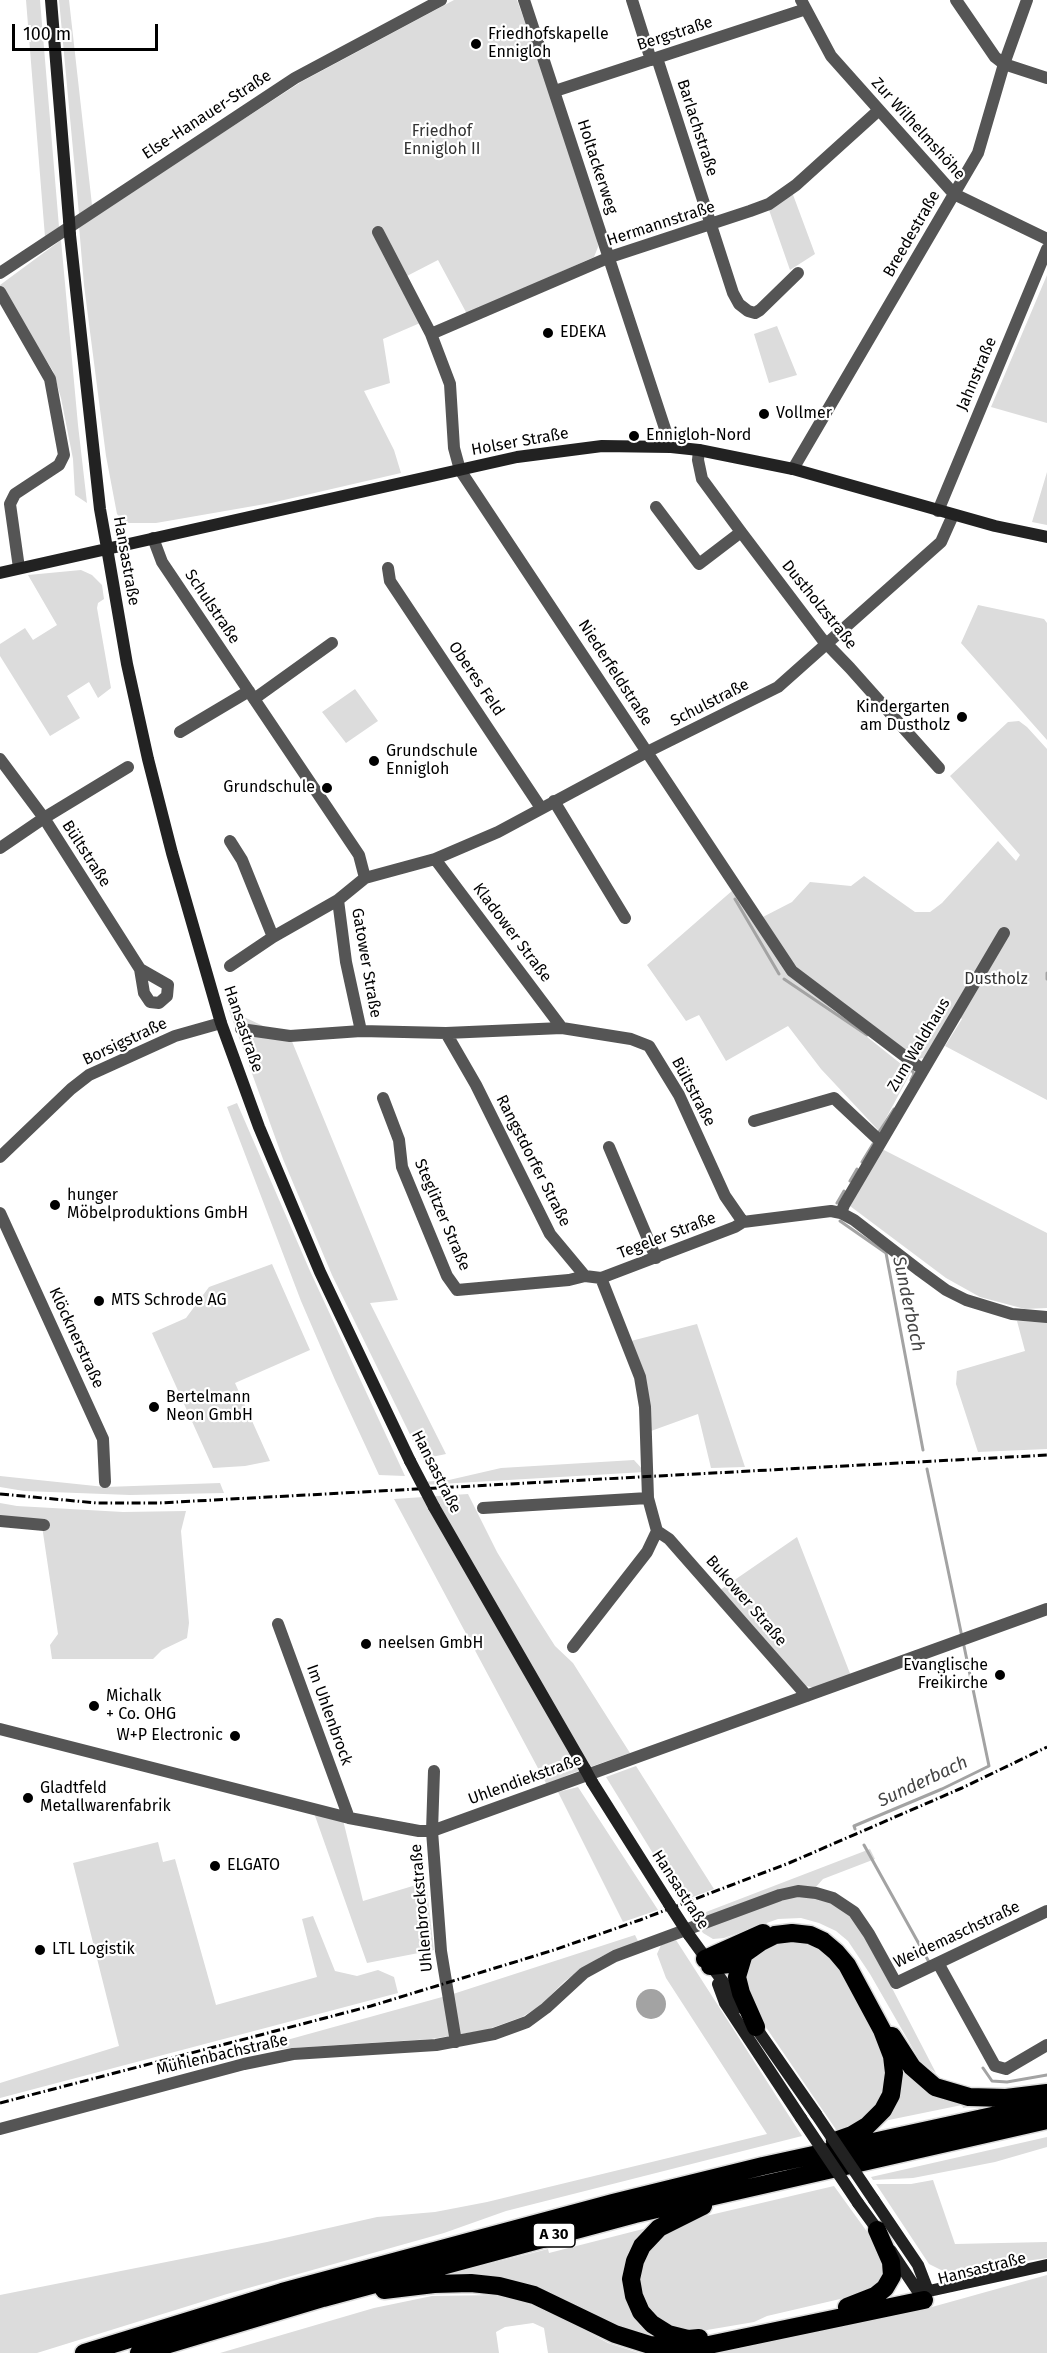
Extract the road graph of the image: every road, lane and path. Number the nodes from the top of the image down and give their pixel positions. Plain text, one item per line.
1 (51, 0) edge
2 (441, 0) edge
3 (524, 0) edge
4 (632, 0) edge
5 (956, 0) edge
6 (1027, 0) edge
7 (803, 4) edge
8 (654, 59) junction
9 (1004, 64) junction
10 (1047, 78) edge
11 (555, 91) junction
12 (879, 110) junction
13 (954, 194) junction
14 (711, 225) junction
15 (378, 232) dead end
16 (1047, 239) edge
17 (1047, 249) edge
18 (610, 257) junction
19 (0, 273) edge
20 (798, 273) dead end
21 (0, 292) edge
22 (431, 334) junction
23 (671, 447) junction
24 (699, 450) junction
25 (460, 470) junction
26 (793, 470) junction
27 (656, 507) dead end
28 (938, 511) junction
29 (953, 515) junction
30 (741, 532) junction
31 (1047, 537) edge
32 (153, 538) junction
33 (107, 548) junction
34 (19, 568) junction
35 (388, 568) dead end
36 (0, 573) edge
37 (332, 643) dead end
38 (827, 645) junction
39 (251, 695) junction
40 (180, 732) dead end
41 (647, 753) junction
42 (0, 759) edge
43 (128, 766) dead end
44 (939, 768) dead end
45 (554, 801) junction
46 (541, 808) junction
47 (44, 818) junction
48 (230, 841) dead end
49 (0, 848) edge
50 (435, 859) junction
51 (365, 878) junction
52 (343, 896) junction
53 (625, 918) dead end
54 (1004, 933) dead end
55 (273, 937) junction
56 (230, 966) dead end
57 (140, 969) dead end
58 (221, 1023) junction
59 (562, 1028) junction
60 (241, 1029) dead end
61 (361, 1031) junction
62 (446, 1033) junction
63 (923, 1070) junction
64 (383, 1098) dead end
65 (754, 1121) dead end
66 (881, 1143) junction
67 (609, 1147) dead end
68 (0, 1156) edge
69 (0, 1213) edge
70 (841, 1213) junction
71 (743, 1221) junction
72 (656, 1258) junction
73 (585, 1276) junction
74 (601, 1278) junction
75 (1047, 1317) edge
76 (105, 1482) dead end
77 (648, 1498) junction
78 (483, 1508) dead end
79 (0, 1522) edge
80 (44, 1525) dead end
81 (657, 1531) junction
82 (1047, 1609) edge
83 (278, 1624) dead end
84 (573, 1647) dead end
85 (807, 1696) junction
86 (0, 1729) edge
87 (434, 1771) dead end
88 (349, 1818) junction
89 (432, 1831) junction
90 (1047, 1911) edge
91 (743, 1957) junction
92 (708, 1963) junction
93 (938, 1964) junction
94 (756, 2027) junction
95 (456, 2042) junction
96 (1047, 2045) edge
97 (1047, 2093) edge
98 (1047, 2104) edge
99 (1047, 2120) edge
100 (0, 2129) edge
101 (763, 2166) junction
102 (787, 2178) junction
103 (878, 2230) junction
104 (1047, 2265) edge
105 (1047, 2269) edge
106 (924, 2294) junction
107 (323, 2298) junction
108 (839, 2310) junction
109 (84, 2353) edge
110 (139, 2353) edge

1 - 33 main road, Hansastraße, bridge
2 - 19 street, Else-Hanauer-Straße
3 - 11 street, Holtackerweg
4 - 8 street, Barlachstraße
5 - 9 street
6 - 9 street, Breedestraße
7 - 8 street, Bergstraße
7 - 12 street, Zur Wilhelmshöhe
8 - 11 street, Bergstraße
8 - 14 street, Barlachstraße
9 - 10 street
9 - 13 street, Breedestraße
11 - 18 street, Holtackerweg
12 - 13 street, Zur Wilhelmshöhe
12 - 14 street, Hermannstraße
13 - 16 street, Zur Wilhelmshöhe
13 - 26 street, Breedestraße
14 - 18 street, Hermannstraße
14 - 20 street, Barlachstraße
15 - 22 street, Niederfeldstraße
17 - 28 street, Jahnstraße
18 - 22 street, Hermannstraße
18 - 23 street, Holtackerweg
21 - 34 street
22 - 25 street, Niederfeldstraße
23 - 24 main road, Holser Straße
23 - 25 main road, Holser Straße
24 - 26 main road, Holser Straße
24 - 30 street, Dustholzstraße
25 - 32 main road, Holser Straße
25 - 41 street, Niederfeldstraße
26 - 28 main road, Holser Straße
27 - 30 street
28 - 29 main road, Holser Straße
29 - 31 main road, Holser Straße
29 - 38 street, Schulstraße
30 - 38 street, Dustholzstraße
32 - 33 main road, Holser Straße
32 - 39 street, Schulstraße
33 - 34 main road, Holser Straße
33 - 58 main road, Hansastraße
34 - 36 main road, Holser Straße
35 - 46 street, Oberes Feld
37 - 39 street
38 - 41 street, Schulstraße
38 - 44 street, Dustholzstraße
39 - 40 street
39 - 51 street, Schulstraße
41 - 45 street, Schulstraße
41 - 63 street, Niederfeldstraße
42 - 47 street, Bültstraße
43 - 47 street
45 - 46 street, Schulstraße
45 - 53 street
46 - 50 street, Schulstraße
47 - 49 street
47 - 57 street, Bültstraße
48 - 55 street
50 - 51 street, Schulstraße
50 - 59 street, Kladower Straße
51 - 52 street, Schulstraße
52 - 55 street, Gatower Straße
52 - 61 street, Gatower Straße
54 - 63 street, Zum Waldhaus
55 - 56 street, Gatower Straße
58 - 68 street, Borsigstraße
58 - 92 main road, Hansastraße, bridge
59 - 62 street, Bültstraße
59 - 71 street, Bültstraße
60 - 61 street, Bültstraße
61 - 62 street, Bültstraße
62 - 73 street, Rangstdorfer Straße
63 - 66 street, Zum Waldhaus
64 - 73 street, Steglitzer Straße
65 - 66 street
66 - 70 street, Zum Waldhaus
67 - 72 street
69 - 76 street, Klöcknerstraße
70 - 71 street
70 - 75 street
71 - 72 street, Tegeler Straße
72 - 74 street, Tegeler Straße
73 - 74 street
74 - 77 street
77 - 78 street
77 - 81 street
79 - 80 street
81 - 84 street
81 - 85 street, Bukower Straße
82 - 85 street, Uhlendiekstraße
83 - 88 street, Im Uhlenbrock
85 - 89 street, Uhlendiekstraße
86 - 88 street, Uhlendiekstraße
87 - 89 street, Uhlenbrockstraße
88 - 89 street, Uhlendiekstraße
89 - 95 street, Uhlenbrockstraße
90 - 93 street, Weidemaschstraße
91 - 92 highway
91 - 94 highway
91 - 101 highway
92 - 94 main road, Hansastraße
92 - 97 highway
92 - 103 main road, Hansastraße, bridge
93 - 95 street, Weidemaschstraße
93 - 96 street
94 - 106 main road, Hansastraße, bridge
95 - 100 street, Mühlenbachstraße
98 - 101 highway, A 30
99 - 102 highway, A 30
101 - 109 highway, A 30
102 - 107 highway, A 30
102 - 108 highway
103 - 106 main road, Hansastraße
103 - 108 highway
104 - 106 main road, Hansastraße
105 - 106 main road, Hansastraße
106 - 107 highway
106 - 108 highway
107 - 110 highway, A 30

